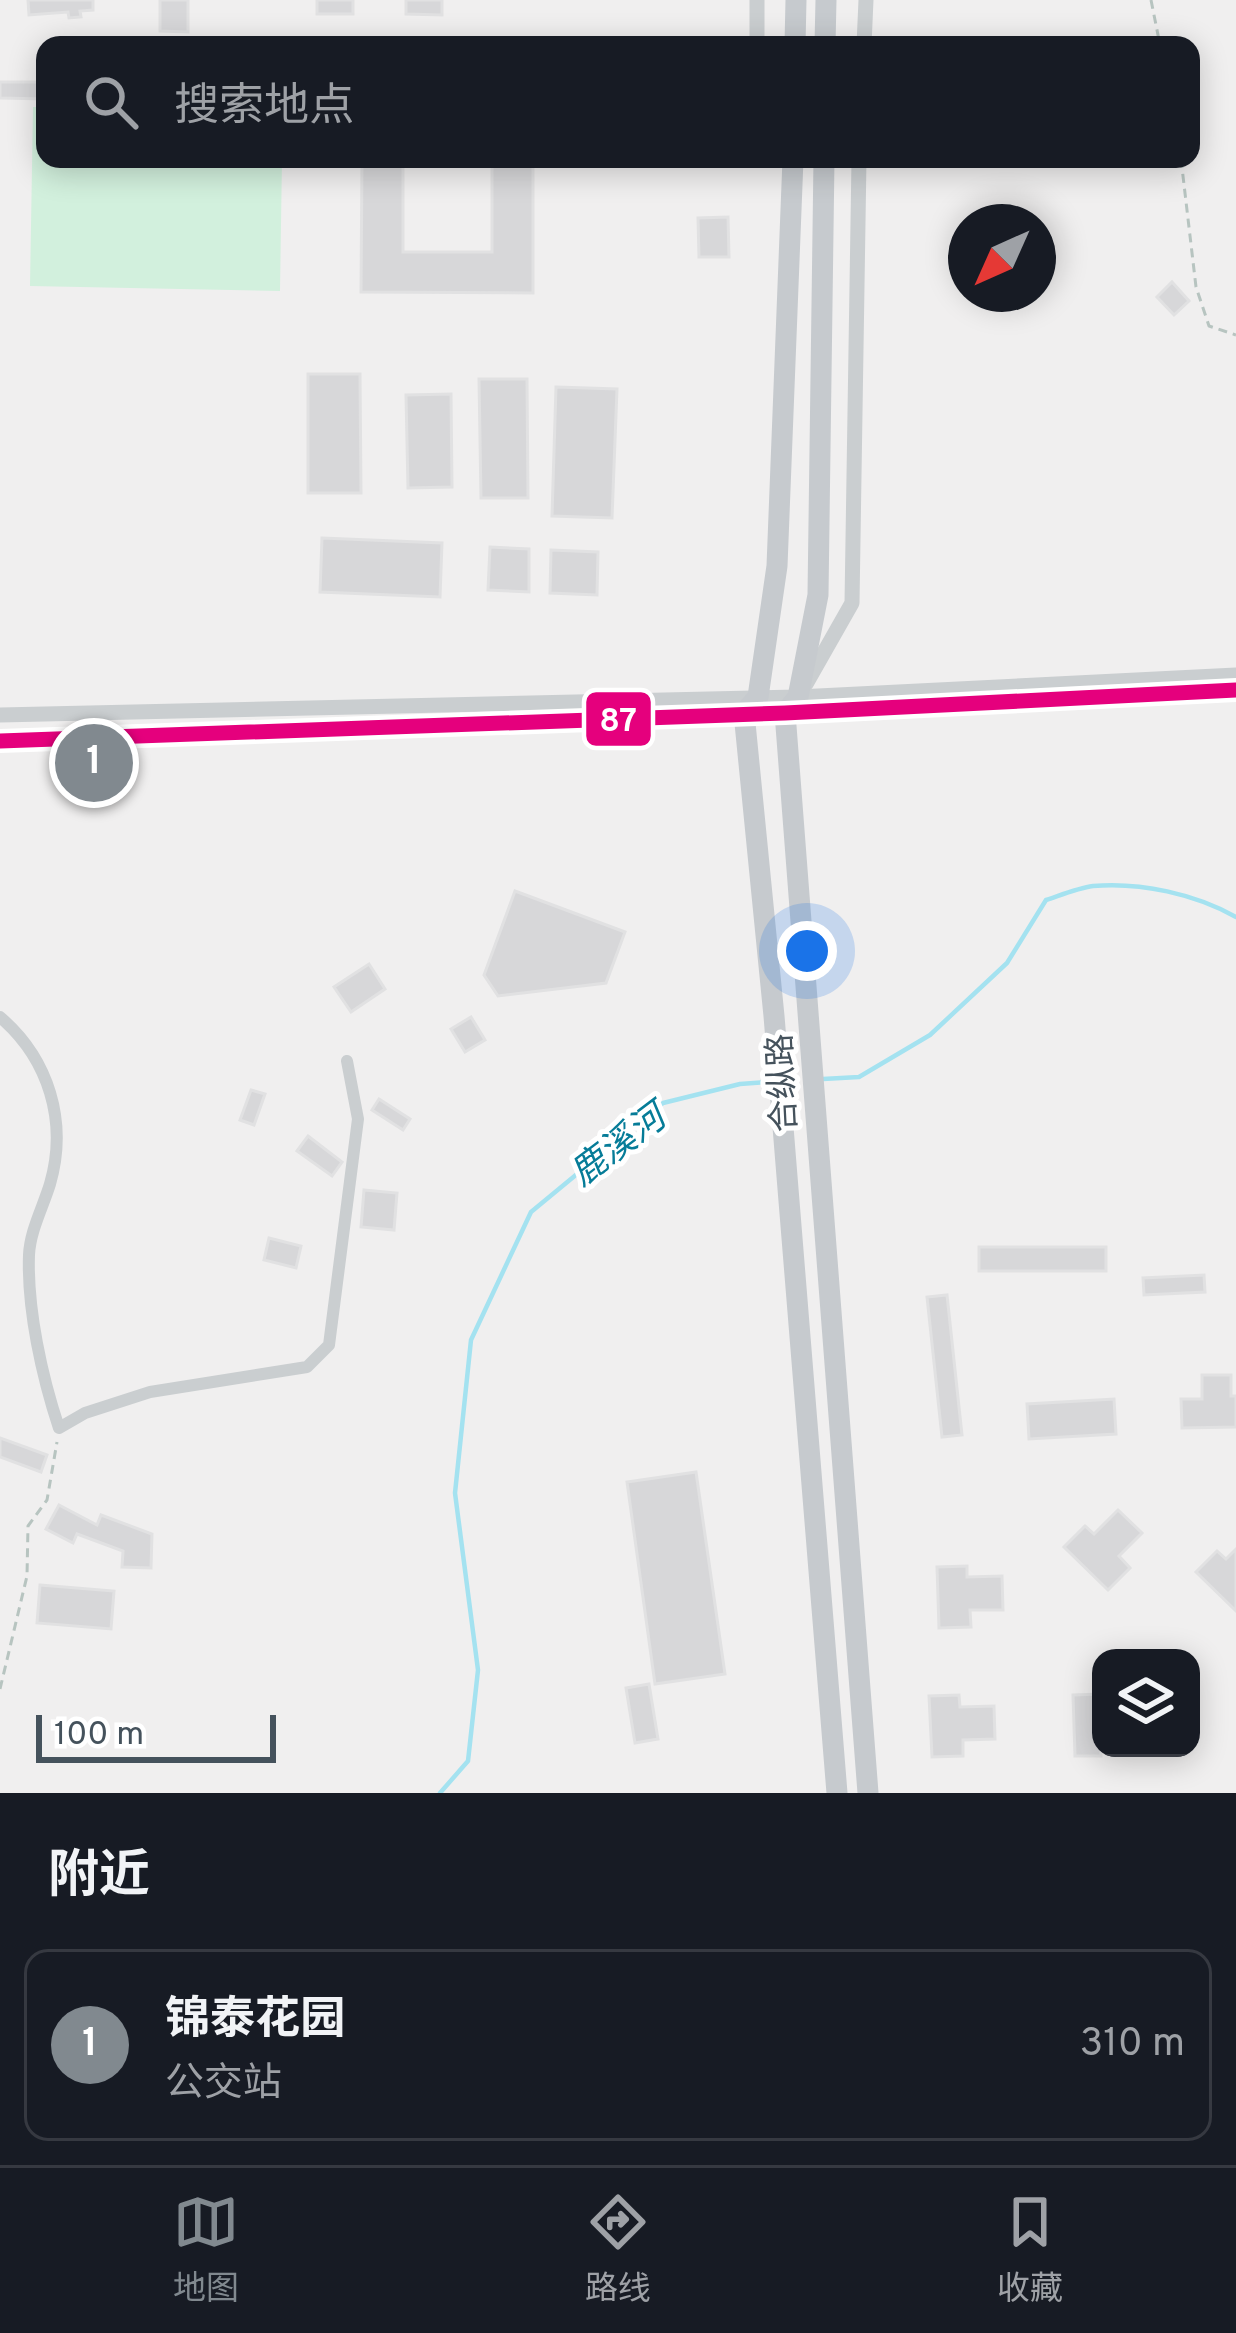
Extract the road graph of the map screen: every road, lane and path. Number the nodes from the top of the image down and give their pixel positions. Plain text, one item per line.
1 (757, 0) edge
2 (796, 0) edge
3 (826, 0) edge
4 (866, 0) edge
5 (1151, 0) edge
6 (757, 36) edge
7 (795, 36) edge
8 (825, 36) edge
9 (864, 36) edge
10 (1158, 36) edge
11 (794, 168) edge
12 (824, 168) edge
13 (859, 168) edge
14 (1182, 168) edge
15 (1236, 334) edge
16 (1236, 675) edge
17 (1236, 690) edge
18 (751, 705) junction
19 (791, 705) junction
20 (0, 715) edge
21 (0, 740) edge
22 (0, 1017) edge
23 (347, 1061) dead end
24 (59, 1428) junction
25 (0, 1689) edge
26 (837, 1793) edge
27 (868, 1793) edge

1 - 6 street
2 - 7 main road
3 - 8 main road
4 - 9 street
5 - 10 path
11 - 18 main road
12 - 19 main road, 合纵路
13 - 19 street
14 - 15 path
16 - 19 street
17 - 19 street
18 - 19 street
18 - 20 street
18 - 21 street
18 - 26 main road, 合纵路
19 - 27 main road, 合纵路
22 - 24 street
23 - 24 street
24 - 25 path

